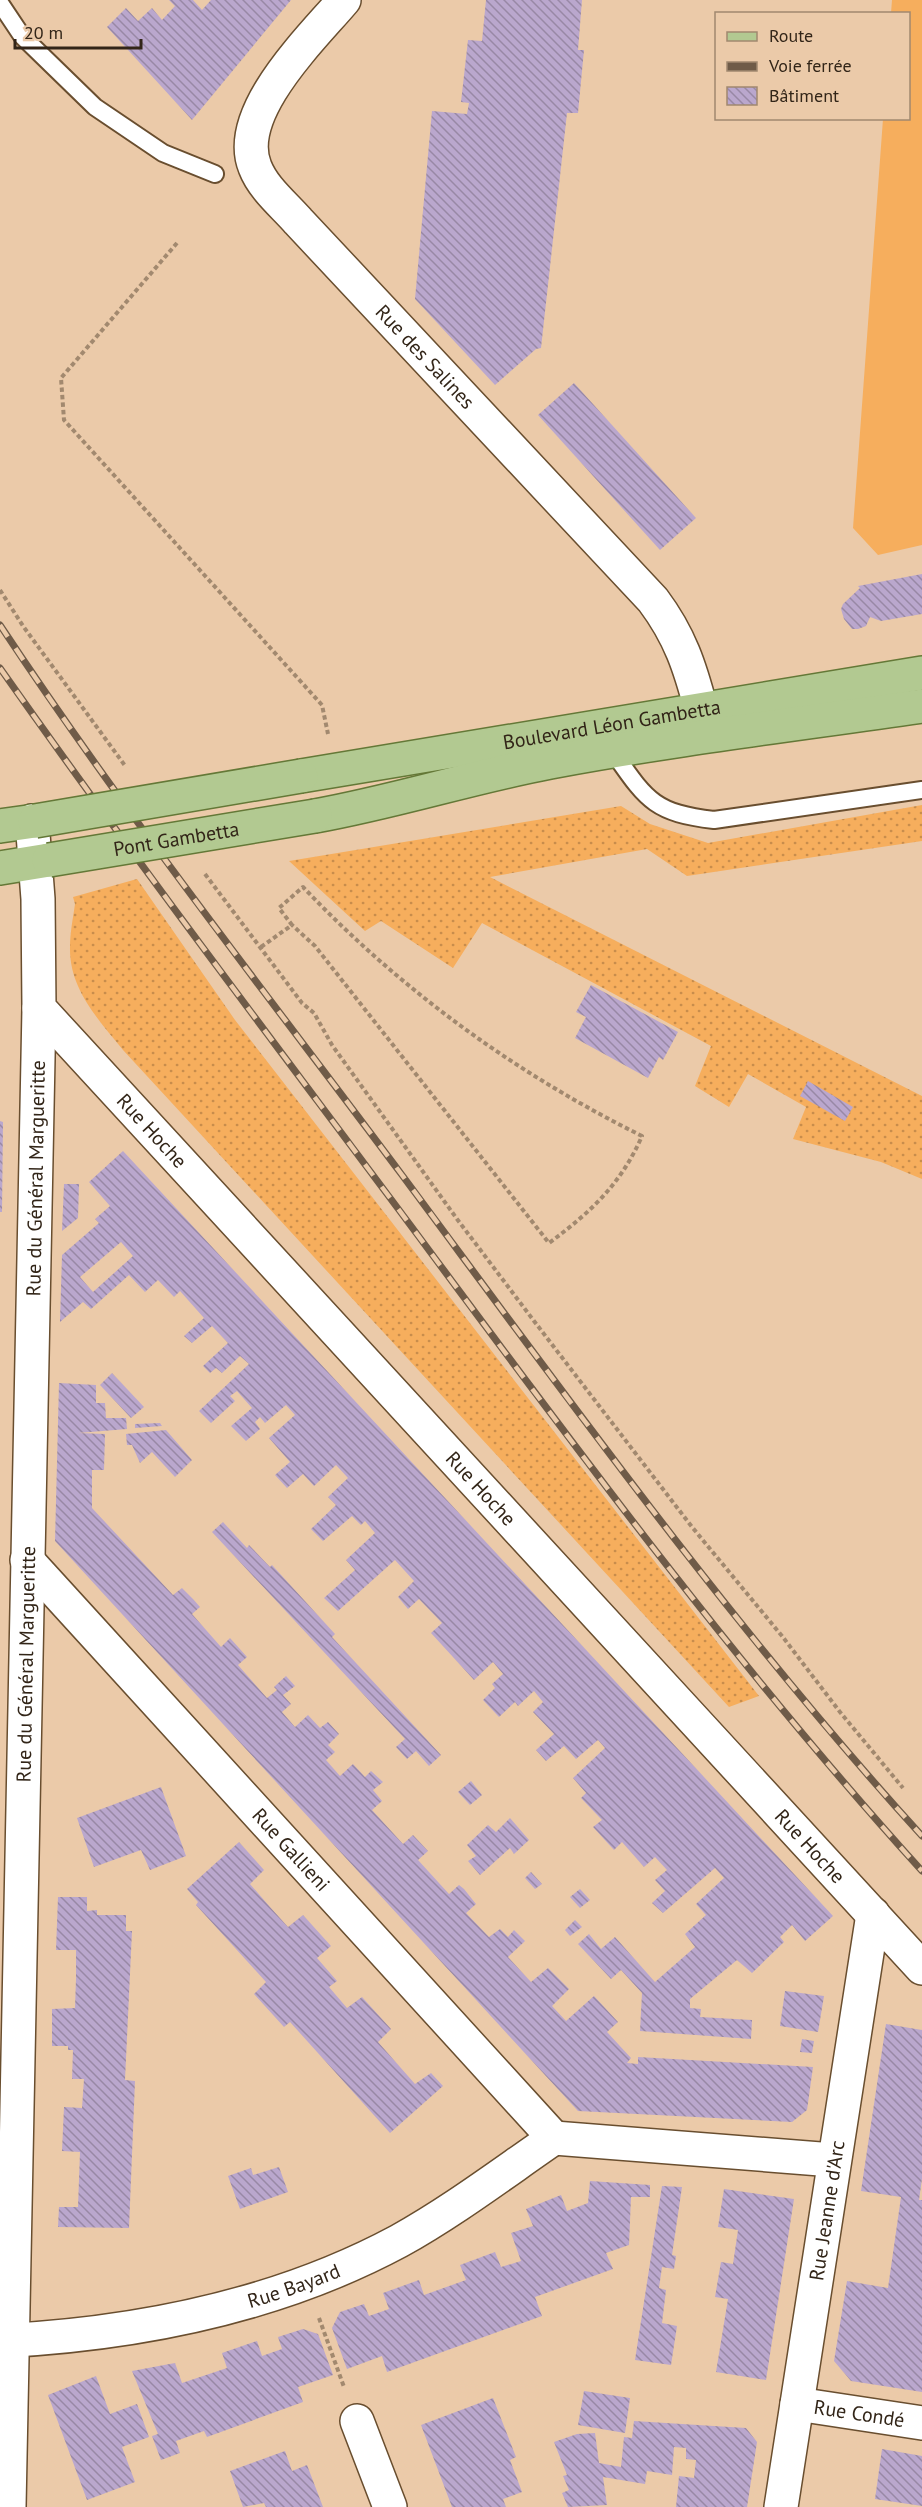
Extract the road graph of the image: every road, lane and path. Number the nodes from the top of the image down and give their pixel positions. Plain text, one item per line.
1 (344, 0) edge
2 (0, 3) edge
3 (215, 174) dead end
4 (177, 243) dead end
5 (0, 590) edge
6 (922, 673) edge
7 (322, 705) dead end
8 (922, 706) edge
9 (701, 709) junction
10 (613, 752) junction
11 (132, 774) dead end
12 (301, 776) joint
13 (922, 790) edge
14 (315, 816) joint
15 (33, 820) junction
16 (0, 826) edge
17 (43, 861) junction
18 (200, 867) dead end
19 (0, 868) edge
20 (292, 925) junction
21 (261, 947) junction
22 (39, 1008) junction
23 (27, 1560) junction
24 (903, 1788) dead end
25 (873, 1914) junction
26 (922, 1968) edge
27 (555, 2138) junction
28 (833, 2160) junction
29 (305, 2281) junction
30 (6, 2341) edge
31 (797, 2403) junction
32 (357, 2421) joint
33 (922, 2423) edge
34 (9, 2507) edge
35 (390, 2507) edge
36 (781, 2507) edge

1 - 9 street, Rue des Salines
2 - 3 lane
4 - 7 path
5 - 11 path
6 - 9 main road, Boulevard Léon Gambetta
8 - 10 main road, Boulevard Léon Gambetta
9 - 12 main road, Boulevard Léon Gambetta
10 - 13 lane
10 - 14 main road, Boulevard Léon Gambetta
12 - 15 main road, Pont Gambetta, bridge
14 - 17 main road, Pont Gambetta, bridge
15 - 16 main road
15 - 17 street, Rue du Général Margueritte
17 - 19 main road
17 - 22 street, Rue du Général Margueritte
18 - 21 path
20 - 20 path
20 - 21 path
21 - 24 path
22 - 23 street, Rue du Général Margueritte
22 - 25 street, Rue Hoche
23 - 27 street, Rue Gallieni
23 - 30 street, Rue du Général Margueritte
25 - 26 street, Rue Hoche
25 - 28 street, Rue Jeanne d'Arc
27 - 28 street
27 - 29 street, Rue Bayard
28 - 31 street, Rue Jeanne d'Arc
29 - 30 street, Rue Bayard
29 - 32 path
30 - 34 street, Rue du Général Margueritte
31 - 33 street, Rue Condé
31 - 36 street, Rue Jeanne d'Arc
32 - 35 street

